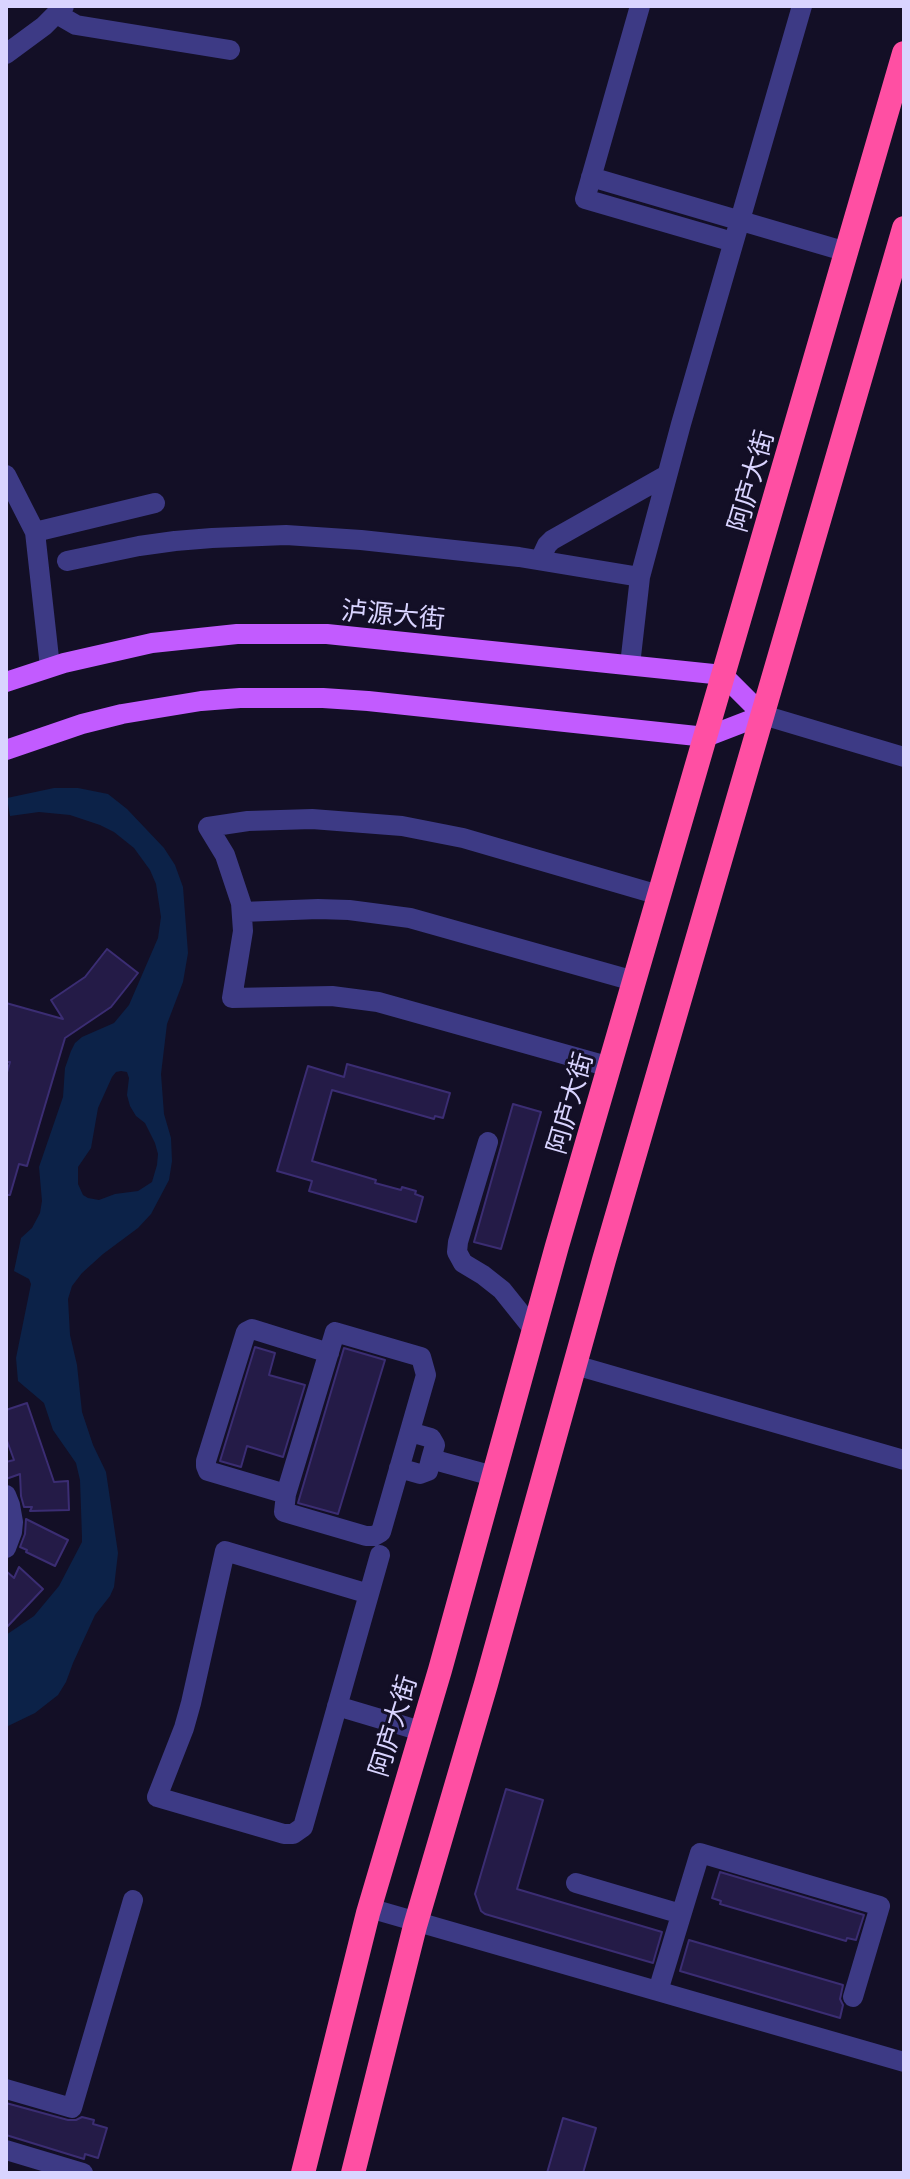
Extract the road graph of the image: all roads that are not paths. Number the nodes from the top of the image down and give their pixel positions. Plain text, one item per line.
1 (640, 6) edge
2 (802, 6) edge
3 (61, 10) edge
4 (230, 50) dead end
5 (904, 53) edge
6 (6, 54) edge
7 (591, 177) junction
8 (740, 220) junction
9 (904, 228) edge
10 (733, 242) junction
11 (847, 252) junction
12 (6, 475) edge
13 (667, 475) junction
14 (155, 503) dead end
15 (35, 532) junction
16 (540, 560) junction
17 (67, 561) dead end
18 (640, 577) junction
19 (630, 665) junction
20 (50, 667) junction
21 (723, 675) junction
22 (6, 682) edge
23 (763, 715) junction
24 (706, 737) junction
25 (6, 750) edge
26 (904, 757) edge
27 (659, 895) junction
28 (242, 912) junction
29 (634, 981) junction
30 (610, 1067) junction
31 (488, 1142) dead end
32 (534, 1330) junction
33 (329, 1353) junction
34 (575, 1365) junction
35 (410, 1432) junction
36 (431, 1459) junction
37 (904, 1460) edge
38 (399, 1468) junction
39 (493, 1476) junction
40 (286, 1494) junction
41 (6, 1495) edge
42 (6, 1548) edge
43 (380, 1555) dead end
44 (369, 1594) junction
45 (337, 1706) junction
46 (421, 1731) junction
47 (576, 1883) dead end
48 (133, 1900) dead end
49 (369, 1908) junction
50 (681, 1914) junction
51 (416, 1922) junction
52 (658, 1991) junction
53 (853, 1997) dead end
54 (904, 2062) edge
55 (6, 2089) edge
56 (6, 2150) edge
57 (83, 2173) edge
58 (303, 2173) edge
59 (353, 2173) edge

1 - 7 street
2 - 8 street
3 - 4 street
3 - 6 street
5 - 11 highway, 阿庐大街
7 - 8 street
7 - 10 street
8 - 10 street
8 - 11 street
9 - 23 highway
10 - 13 street
11 - 21 highway, 阿庐大街
12 - 15 street
13 - 16 street
13 - 18 street
14 - 15 street
15 - 20 street
16 - 17 street
16 - 18 street
18 - 19 street
19 - 20 main road, 泸源大街
19 - 21 main road, 泸源大街
20 - 22 main road, 泸源大街
21 - 23 main road
21 - 24 highway, 阿庐大街
23 - 24 main road
23 - 26 street
23 - 34 highway
24 - 25 main road
24 - 27 highway, 阿庐大街
27 - 28 street
27 - 29 highway, 阿庐大街
28 - 29 street
28 - 30 street
29 - 30 highway, 阿庐大街
30 - 32 highway, 阿庐大街
31 - 32 street
32 - 39 highway, 阿庐大街
33 - 35 street
33 - 40 street
33 - 40 street
34 - 37 street
34 - 51 highway
35 - 36 street
35 - 38 street
36 - 38 street
36 - 39 street
38 - 40 street
39 - 46 highway, 阿庐大街
41 - 42 street
43 - 44 street
44 - 45 street
44 - 45 street
45 - 46 street
46 - 49 highway, 阿庐大街
47 - 50 street
48 - 55 street
49 - 51 street
49 - 58 highway, 阿庐大街
50 - 52 street
50 - 53 street
51 - 52 street
51 - 59 highway
52 - 54 street
56 - 57 street

